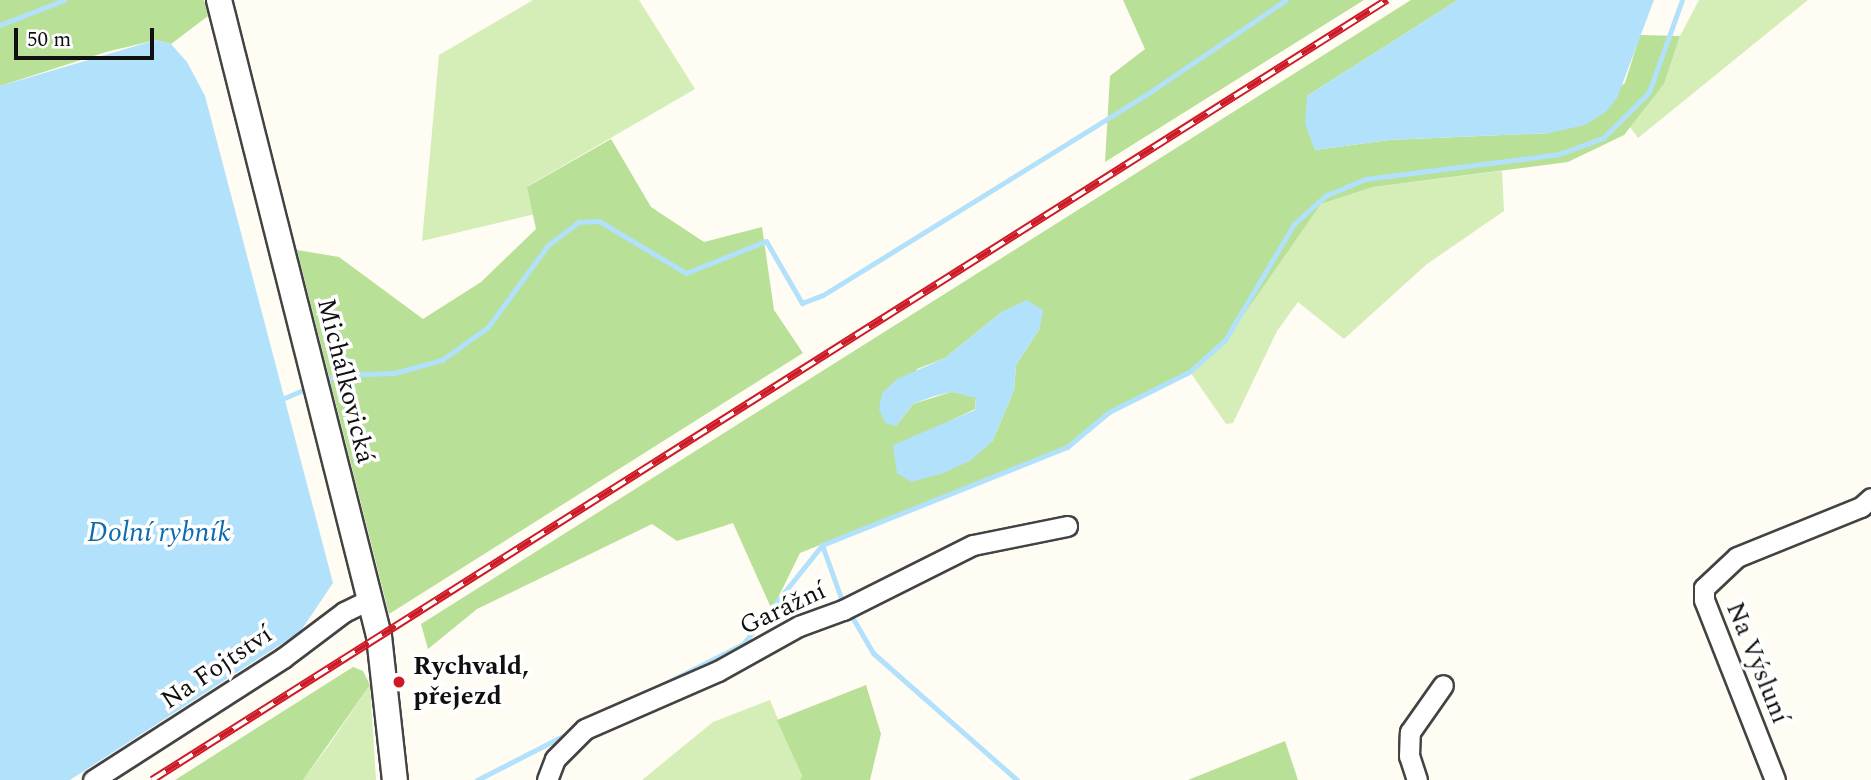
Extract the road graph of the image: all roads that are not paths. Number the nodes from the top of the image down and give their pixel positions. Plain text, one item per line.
1 (219, 0) edge
2 (1871, 498) edge
3 (1067, 526) dead end
4 (369, 600) junction
5 (1443, 685) dead end
6 (93, 780) edge
7 (395, 780) edge
8 (547, 780) edge
9 (1417, 780) edge
10 (1775, 780) edge

1 - 4 street, Michálkovická
2 - 10 street, Na Výsluní
3 - 8 street, Garážní
4 - 6 street, Na Fojtství
4 - 7 street, Michálkovická
5 - 9 street

